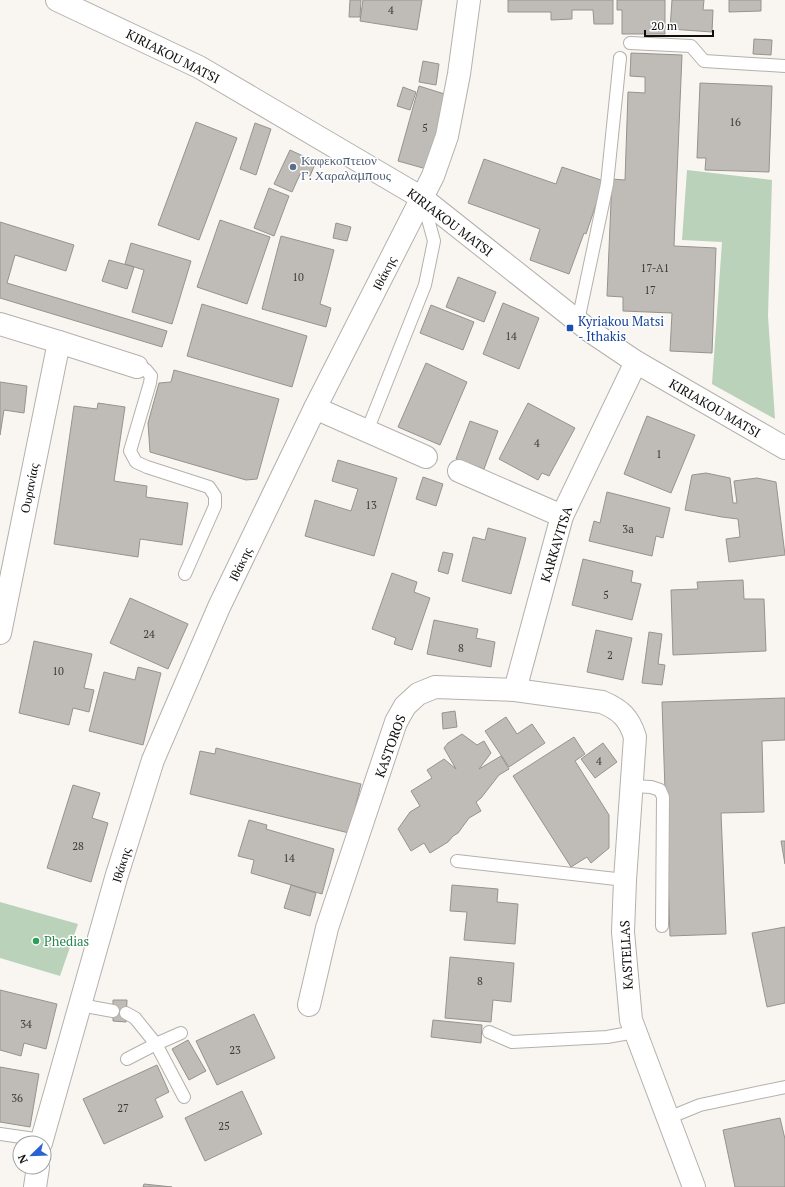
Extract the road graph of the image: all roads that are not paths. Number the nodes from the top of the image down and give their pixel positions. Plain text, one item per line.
1 (56, 0) edge
2 (469, 0) edge
3 (630, 43) dead end
4 (620, 58) dead end
5 (785, 66) edge
6 (422, 198) junction
7 (578, 321) junction
8 (0, 324) edge
9 (59, 342) junction
10 (636, 362) junction
11 (137, 367) joint
12 (315, 408) junction
13 (367, 431) junction
14 (785, 448) edge
15 (426, 457) dead end
16 (459, 471) dead end
17 (562, 516) junction
18 (185, 574) dead end
19 (0, 633) edge
20 (515, 690) junction
21 (624, 715) joint
22 (632, 786) junction
23 (457, 861) dead end
24 (625, 880) junction
25 (662, 926) dead end
26 (80, 1005) junction
27 (309, 1005) dead end
28 (113, 1011) dead end
29 (126, 1013) dead end
30 (489, 1032) dead end
31 (635, 1032) junction
32 (181, 1033) dead end
33 (156, 1044) junction
34 (127, 1059) dead end
35 (785, 1086) edge
36 (184, 1097) dead end
37 (668, 1118) junction
38 (0, 1134) edge
39 (43, 1135) edge
40 (12, 1136) edge
41 (37, 1175) edge
42 (35, 1187) edge
43 (694, 1187) edge

1 - 6 street, KIRIAKOU MATSI
2 - 6 street, Ιθάκης
3 - 5 lane
4 - 7 lane
6 - 7 street, KIRIAKOU MATSI
6 - 12 street, Ιθάκης
6 - 13 lane
7 - 10 street, KIRIAKOU MATSI
8 - 9 street
9 - 11 street
9 - 19 street, Ουρανίας
10 - 14 street, KIRIAKOU MATSI
10 - 17 street, KARKAVITSA
11 - 18 lane
12 - 13 street
12 - 26 street, Ιθάκης
13 - 15 street
16 - 17 street
17 - 20 street, KARKAVITSA
20 - 21 street, KASTOROS
20 - 27 street, KASTOROS
21 - 22 street, KASTELLAS
22 - 24 street, KASTELLAS
22 - 25 lane
23 - 24 lane
24 - 31 street, KASTELLAS
26 - 28 lane
26 - 39 street, Ιθάκης
29 - 33 lane
30 - 31 lane
31 - 37 street, KASTELLAS
32 - 33 lane
33 - 34 lane
33 - 36 lane
35 - 37 lane
37 - 43 street, KASTELLAS
38 - 40 lane
41 - 42 street

